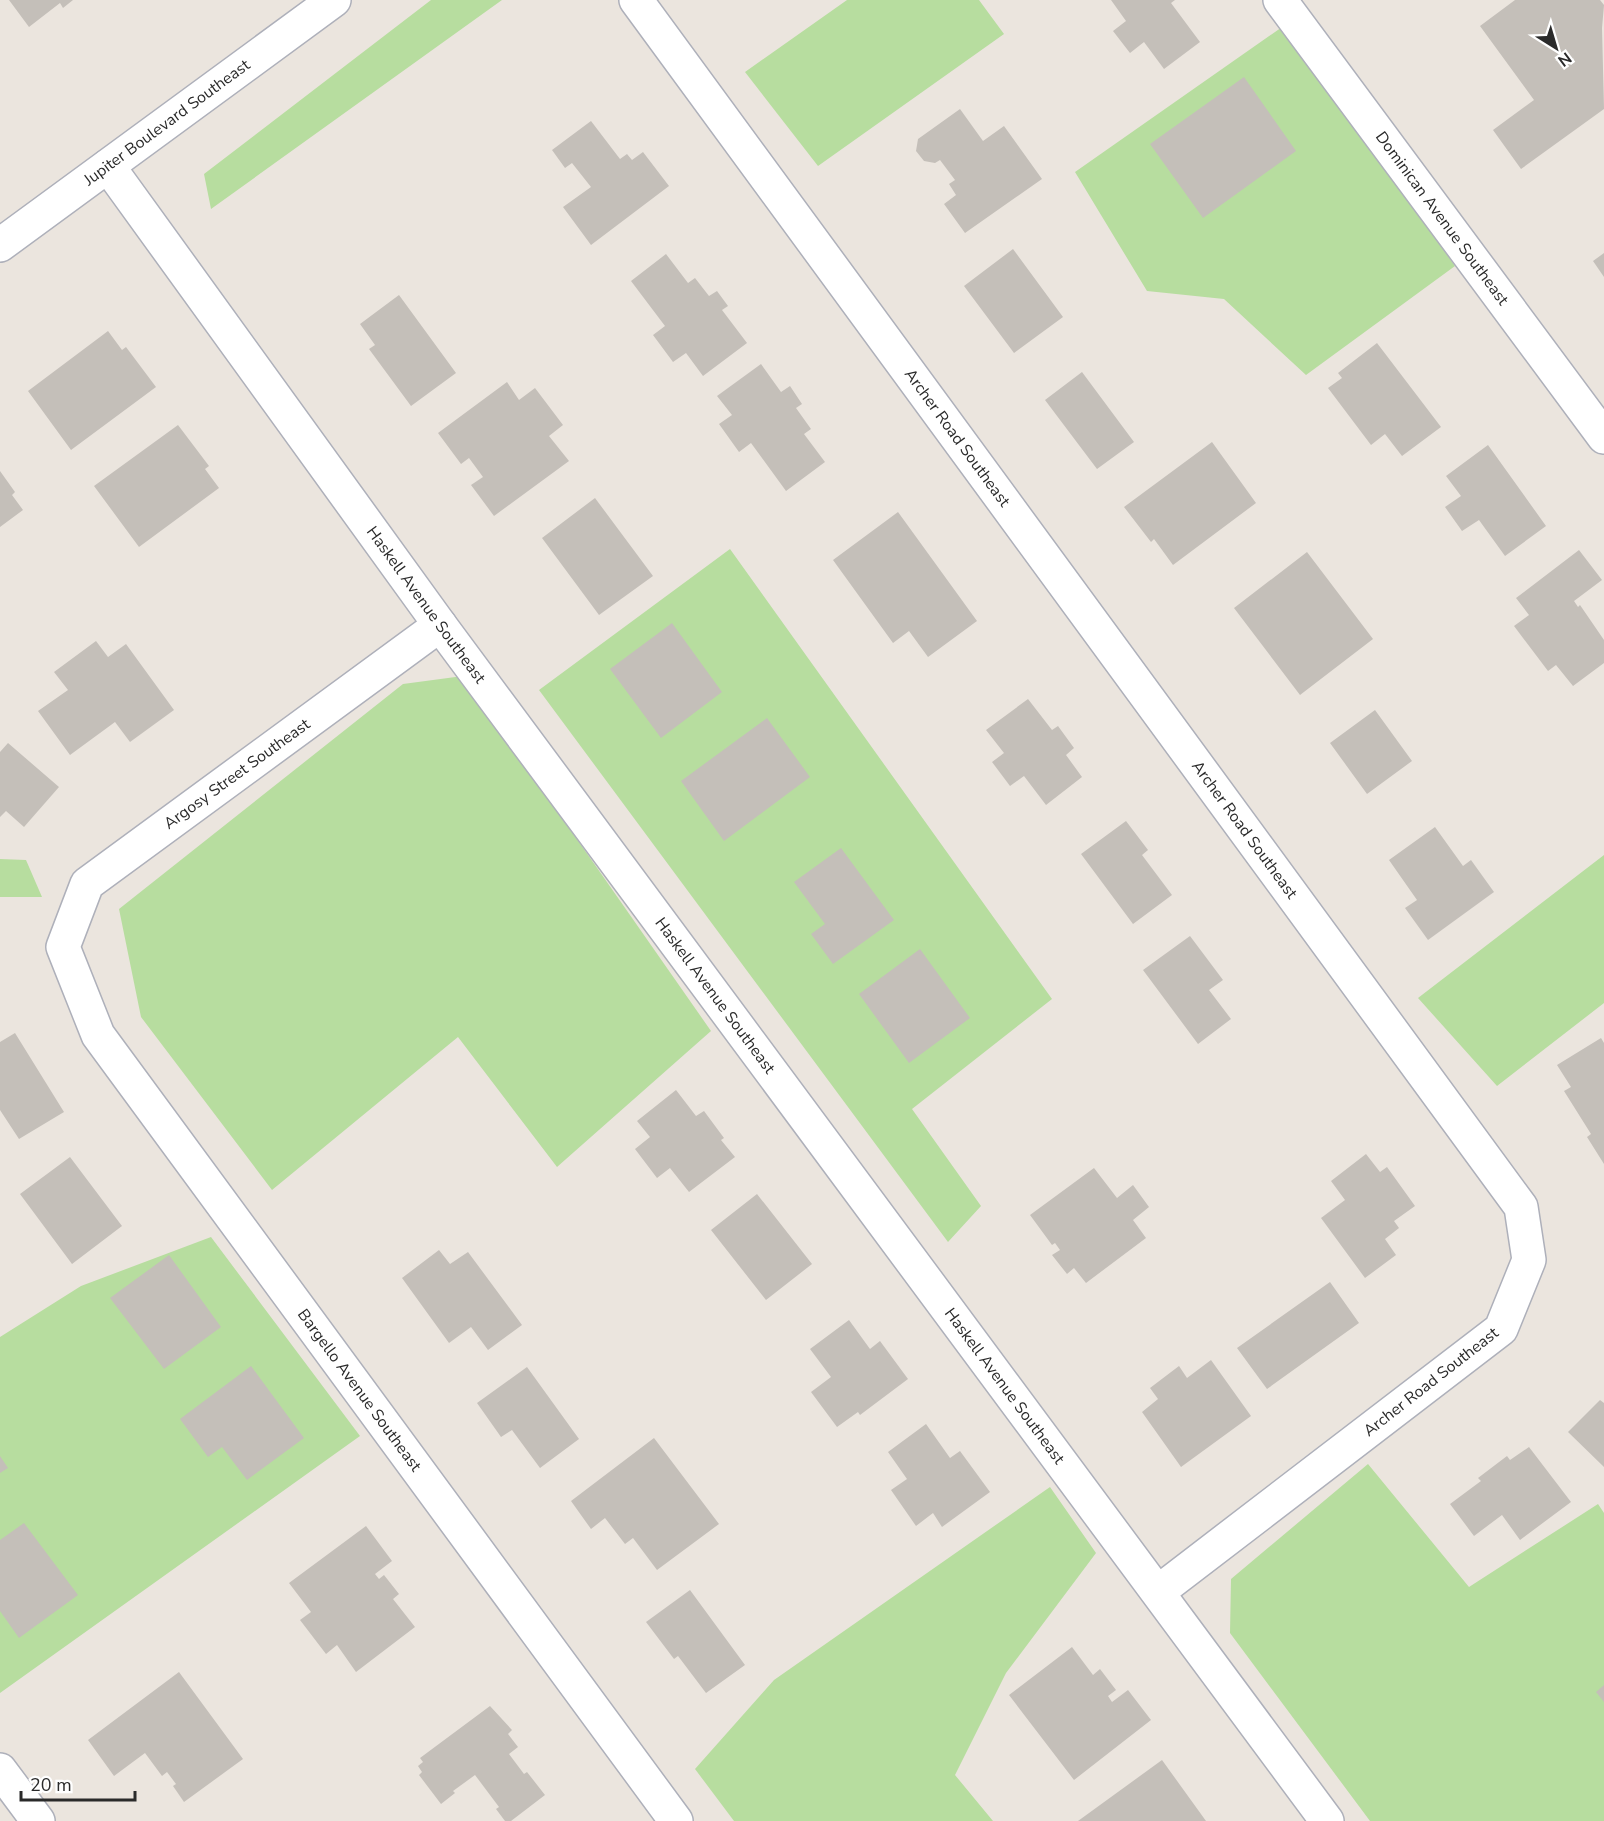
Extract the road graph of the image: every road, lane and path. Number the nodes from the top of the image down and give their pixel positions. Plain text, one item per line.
1 (334, 0) edge
2 (636, 0) edge
3 (1280, 0) edge
4 (108, 166) junction
5 (0, 245) edge
6 (1604, 437) edge
7 (441, 625) junction
8 (63, 947) joint
9 (1158, 1592) junction
10 (0, 1770) edge
11 (38, 1821) edge
12 (676, 1821) edge
13 (1327, 1821) edge

1 - 4 street, Jupiter Boulevard Southeast
2 - 9 street, Archer Road Southeast
3 - 6 street, Dominican Avenue Southeast
4 - 5 street, Jupiter Boulevard Southeast
4 - 7 street, Haskell Avenue Southeast
7 - 8 street, Argosy Street Southeast
7 - 9 street, Haskell Avenue Southeast
8 - 12 street, Bargello Avenue Southeast
9 - 13 street, Haskell Avenue Southeast
10 - 11 street

